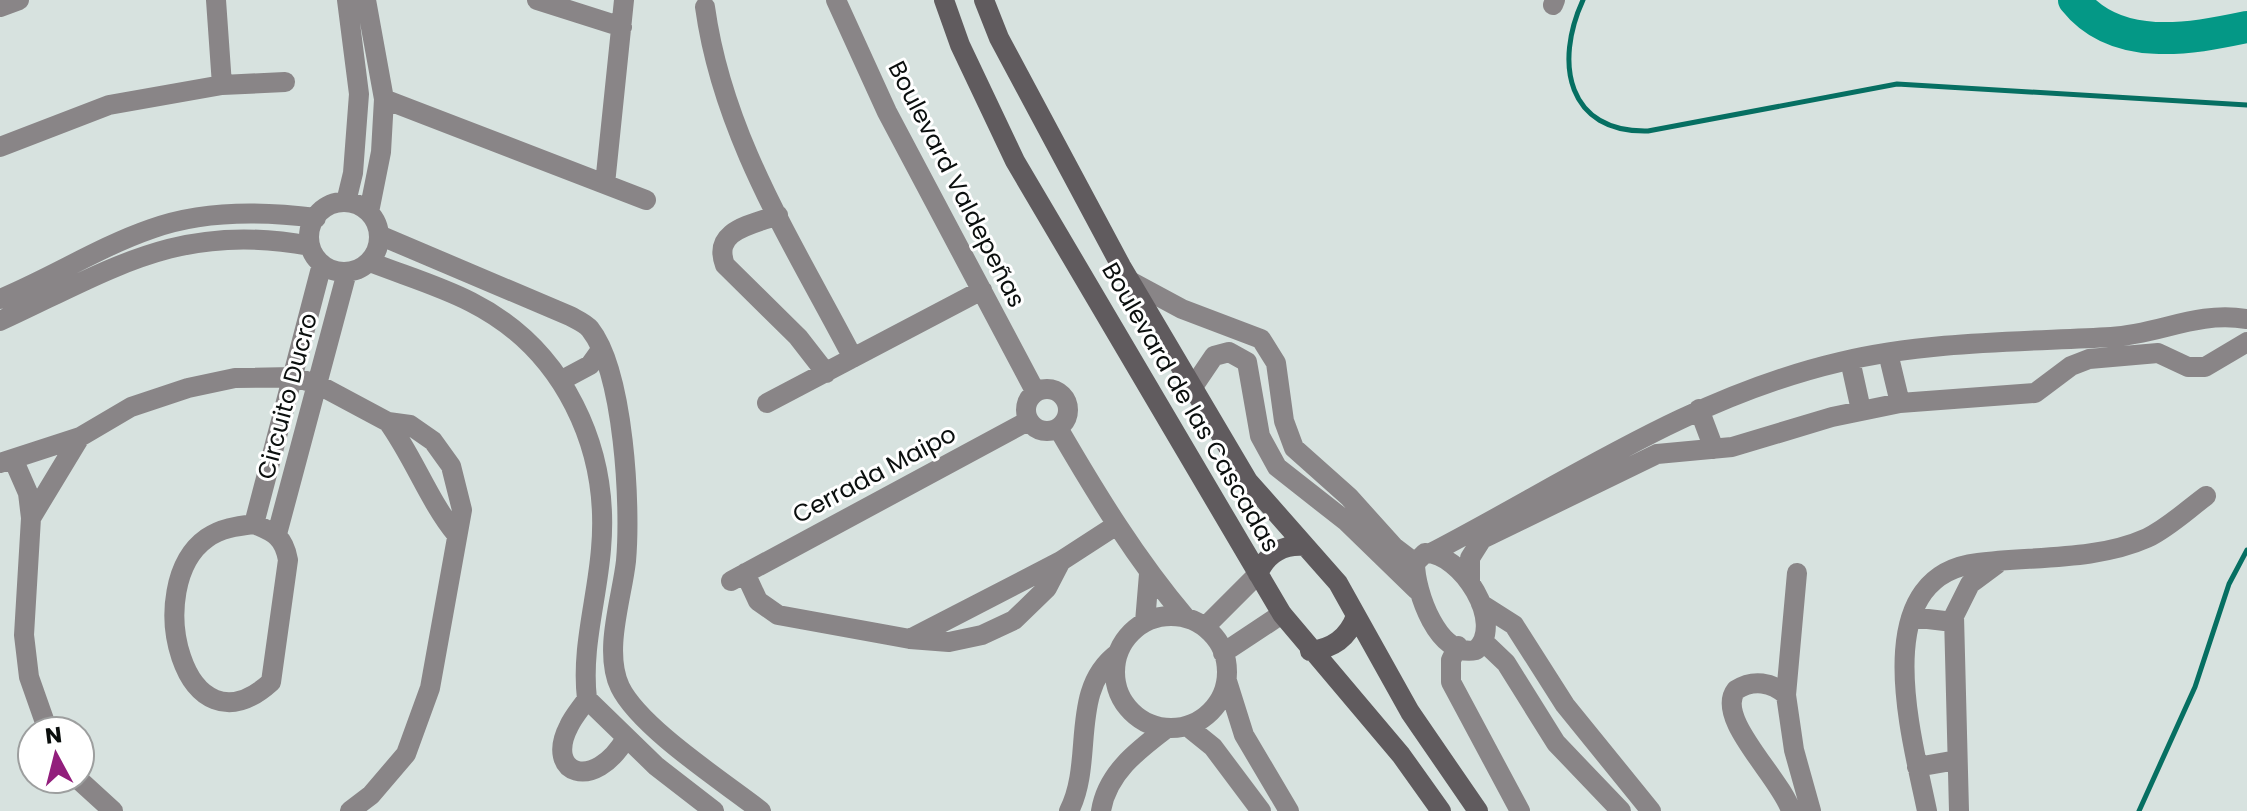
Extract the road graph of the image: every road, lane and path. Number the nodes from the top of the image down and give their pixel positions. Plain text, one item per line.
1 (19, 0) edge
2 (216, 0) edge
3 (347, 0) edge
4 (366, 0) edge
5 (537, 0) edge
6 (624, 0) edge
7 (836, 0) edge
8 (944, 0) edge
9 (984, 0) edge
10 (0, 7) edge
11 (705, 7) dead end
12 (622, 27) junction
13 (285, 82) dead end
14 (222, 85) junction
15 (384, 99) junction
16 (0, 147) edge
17 (605, 184) junction
18 (646, 200) dead end
19 (346, 202) junction
20 (369, 212) junction
21 (778, 215) junction
22 (316, 218) junction
23 (379, 235) junction
24 (310, 246) junction
25 (370, 262) junction
26 (322, 264) junction
27 (347, 272) junction
28 (1130, 281) junction
29 (982, 290) junction
30 (0, 299) edge
31 (2247, 319) edge
32 (0, 321) edge
33 (2051, 341) junction
34 (2247, 342) edge
35 (600, 351) junction
36 (1888, 353) junction
37 (853, 358) junction
38 (1850, 360) junction
39 (826, 373) junction
40 (293, 377) junction
41 (2058, 378) junction
42 (562, 380) junction
43 (317, 384) junction
44 (1193, 387) junction
45 (1035, 391) junction
46 (767, 403) dead end
47 (1900, 403) junction
48 (1699, 409) junction
49 (1861, 410) junction
50 (1028, 421) junction
51 (388, 422) junction
52 (1058, 428) junction
53 (80, 437) junction
54 (1714, 449) junction
55 (7, 462) edge
56 (2206, 496) dead end
57 (1528, 508) junction
58 (31, 518) junction
59 (254, 524) junction
60 (1115, 526) junction
61 (277, 534) junction
62 (456, 534) junction
63 (1305, 546) junction
64 (1423, 558) junction
65 (1061, 561) junction
66 (2001, 563) junction
67 (1797, 573) dead end
68 (1149, 574) junction
69 (1258, 574) junction
70 (1470, 581) junction
71 (1417, 590) junction
72 (1481, 604) junction
73 (1282, 614) junction
74 (1356, 616) junction
75 (1911, 617) junction
76 (590, 618) junction
77 (617, 621) junction
78 (1145, 622) junction
79 (1195, 622) junction
80 (1953, 622) junction
81 (910, 639) junction
82 (1484, 642) junction
83 (1458, 646) junction
84 (1310, 651) junction
85 (1118, 653) junction
86 (1223, 653) junction
87 (1227, 681) junction
88 (1786, 695) junction
89 (587, 699) junction
90 (42, 715) edge
91 (1177, 727) junction
92 (626, 738) junction
93 (1594, 741) junction
94 (1566, 754) junction
95 (1957, 760) junction
96 (1797, 763) junction
97 (1917, 767) junction
98 (1770, 773) junction
99 (96, 795) edge
100 (113, 811) edge
101 (350, 811) edge
102 (714, 811) edge
103 (761, 811) edge
104 (1069, 811) edge
105 (1101, 811) edge
106 (1261, 811) edge
107 (1289, 811) edge
108 (1441, 811) edge
109 (1478, 811) edge
110 (1520, 811) edge
111 (1621, 811) edge
112 (1651, 811) edge
113 (1791, 811) edge
114 (1811, 811) edge
115 (1927, 811) edge
116 (1959, 811) edge

1 - 10 street
2 - 14 street
3 - 19 street
4 - 15 street
5 - 12 street
6 - 12 street
7 - 29 street, Boulevard Valdepeñas
8 - 69 main road, Boulevard de las Cascadas
9 - 28 main road, Boulevard de las Cascadas
11 - 21 street
12 - 17 street
13 - 14 street
14 - 16 street
15 - 17 street
15 - 20 street
17 - 18 street
19 - 20 street
19 - 22 street
20 - 23 street
21 - 37 street
21 - 39 street
22 - 24 street
22 - 30 street
23 - 25 street
23 - 35 street
24 - 26 street
24 - 32 street
25 - 27 street
25 - 42 street
26 - 27 street
26 - 40 street, Circuito Ducro
27 - 43 street, Circuito Ducro
28 - 44 main road, Boulevard de las Cascadas
28 - 64 street
29 - 37 street
29 - 45 street, Boulevard Valdepeñas
31 - 33 street
33 - 36 street
33 - 41 street
34 - 41 street
35 - 42 street
35 - 77 street
36 - 38 street
36 - 47 street
37 - 39 street
38 - 48 street
38 - 49 street
39 - 46 street
40 - 43 street
40 - 53 street
40 - 59 street, Circuito Ducro
41 - 47 street
42 - 76 street
43 - 51 street
43 - 61 street, Circuito Ducro
44 - 63 main road, Boulevard de las Cascadas
44 - 71 street
45 - 50 street
45 - 52 street
47 - 49 street
48 - 54 street
48 - 57 street
49 - 54 street
50 - 52 street
50 - 81 street, Cerrada Maipo
51 - 62 street
51 - 62 street
52 - 60 street
53 - 55 street
53 - 58 street
54 - 57 street
55 - 58 street
56 - 66 street
57 - 64 street
57 - 70 street
58 - 90 street
59 - 61 street
59 - 61 street, Circuito Ducro
60 - 65 street, Cerrada Maipo
60 - 68 street
62 - 101 street
63 - 69 main road
63 - 74 main road, Boulevard de las Cascadas
64 - 70 street
64 - 71 street
65 - 81 street, Cerrada Maipo
65 - 81 street, Cerrada Maipo
66 - 75 street
66 - 80 street
67 - 88 street
68 - 78 street
68 - 79 street
69 - 73 main road, Boulevard de las Cascadas
69 - 79 street
70 - 72 street
71 - 83 street
72 - 82 street
72 - 93 street
73 - 84 main road, Boulevard de las Cascadas
73 - 86 street
74 - 84 main road
74 - 109 main road, Boulevard de las Cascadas
75 - 80 street
75 - 97 street
76 - 77 street
76 - 89 street
77 - 103 street
78 - 79 street
78 - 85 street
79 - 86 street
80 - 95 street
82 - 83 street
82 - 94 street
83 - 110 street
84 - 108 main road, Boulevard de las Cascadas
85 - 91 street
85 - 104 street
86 - 87 street
87 - 91 street
87 - 107 street
88 - 96 street
88 - 98 street
89 - 92 street
89 - 92 street
91 - 105 street
91 - 106 street
92 - 102 street
93 - 94 street
93 - 112 street
94 - 111 street
95 - 97 street
95 - 116 street
96 - 98 street
96 - 114 street
97 - 115 street
98 - 113 street
99 - 100 street

